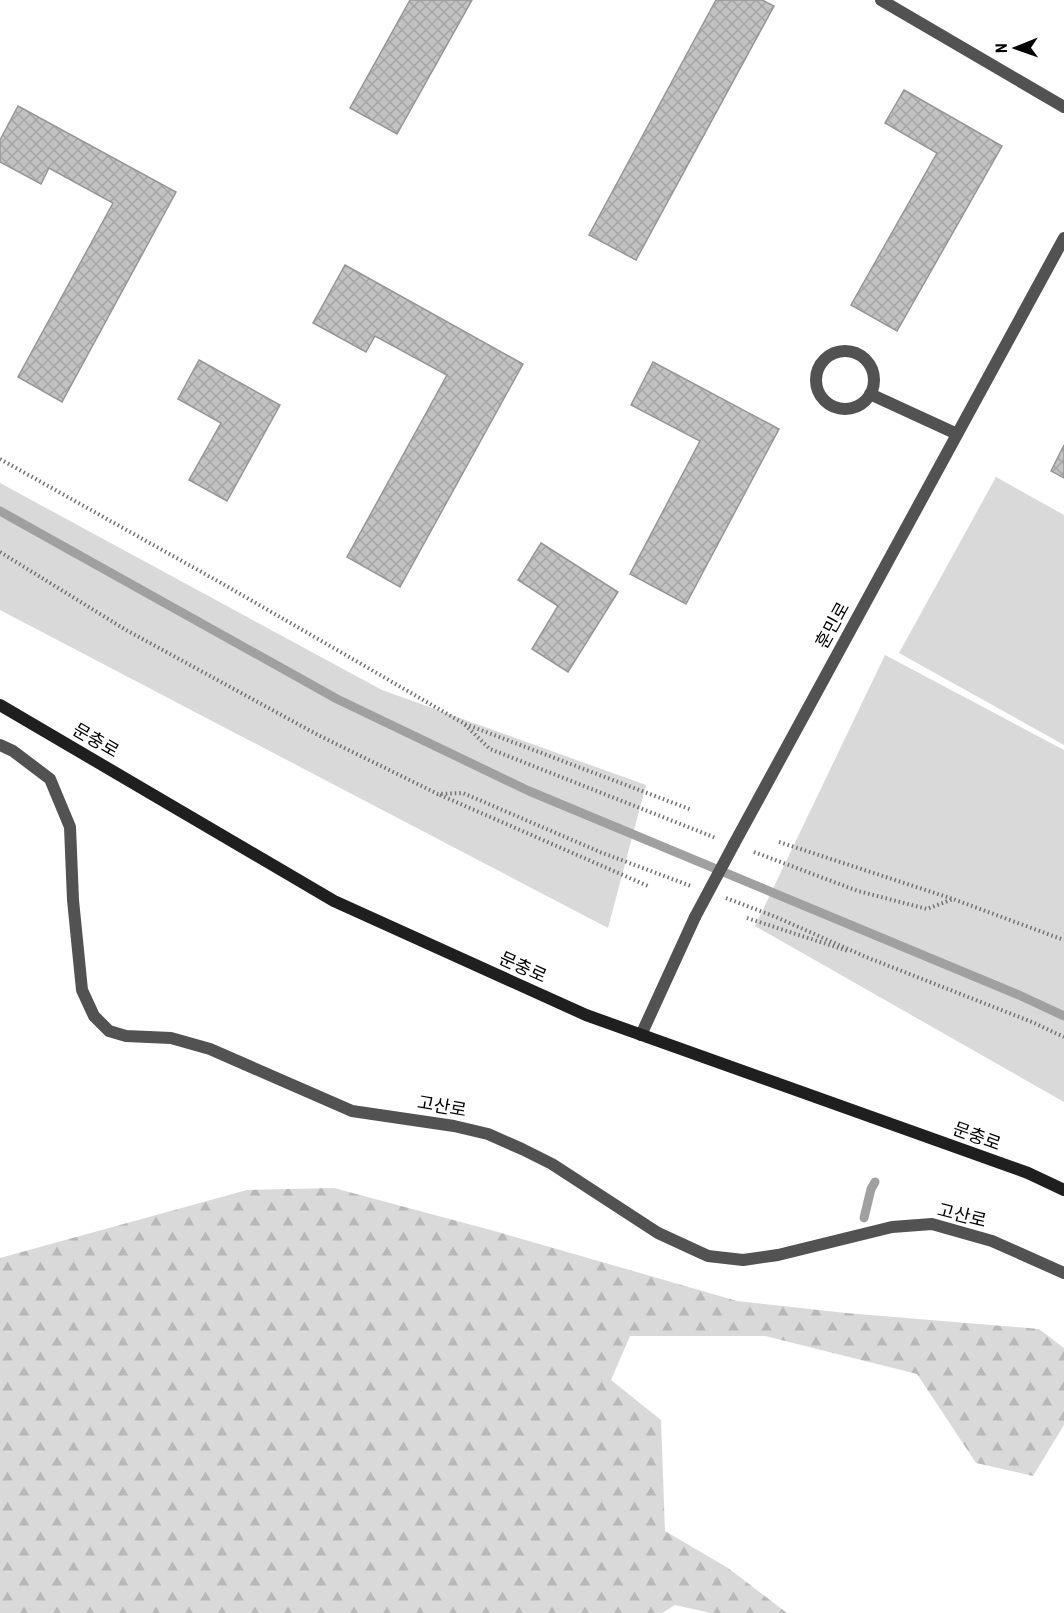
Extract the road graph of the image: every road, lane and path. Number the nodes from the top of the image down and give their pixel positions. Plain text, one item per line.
1 (881, 0) edge
2 (1064, 107) edge
3 (1064, 238) edge
4 (870, 394) junction
5 (957, 434) junction
6 (0, 459) edge
7 (0, 552) edge
8 (0, 705) edge
9 (463, 723) junction
10 (0, 745) edge
11 (438, 794) junction
12 (692, 810) dead end
13 (721, 840) dead end
14 (780, 842) dead end
15 (752, 851) dead end
16 (648, 886) dead end
17 (699, 888) dead end
18 (721, 897) dead end
19 (953, 899) junction
20 (747, 918) dead end
21 (1064, 940) edge
22 (866, 957) junction
23 (641, 1035) junction
24 (1064, 1037) edge
25 (1064, 1190) edge
26 (1064, 1273) edge

1 - 2 street
3 - 5 street, 훈민로
4 - 4 street
4 - 5 street
5 - 23 street, 훈민로, bridge
6 - 9 path
7 - 11 path
8 - 23 street, 문충로
9 - 12 path
9 - 13 path
10 - 26 street, 고산로
11 - 16 path
11 - 17 path
14 - 19 path
15 - 19 path
18 - 22 path
19 - 21 path
20 - 22 path
22 - 24 path
23 - 25 street, 문충로

